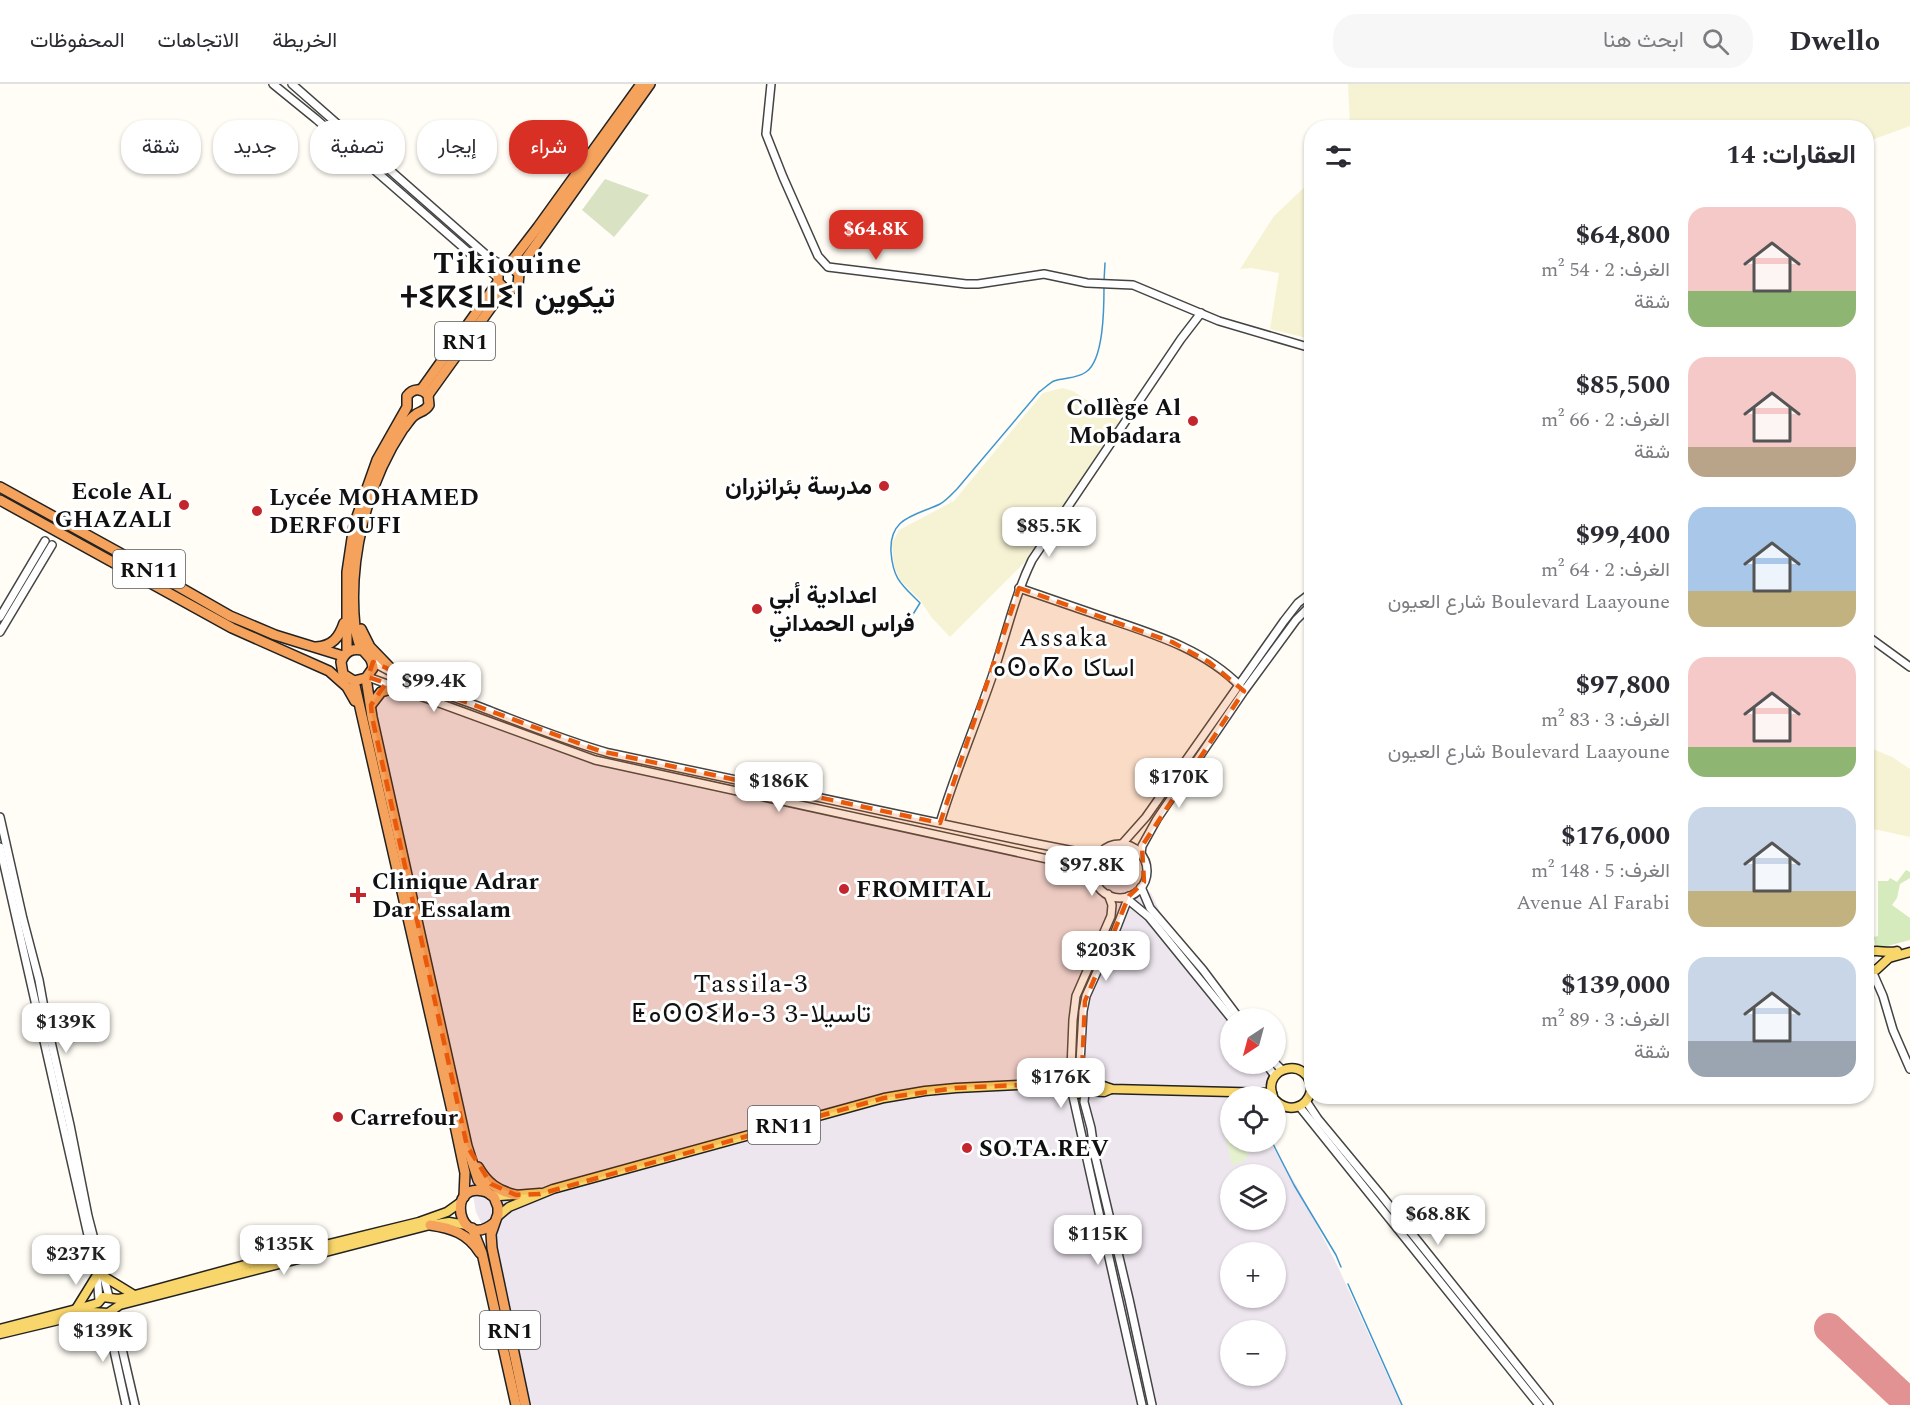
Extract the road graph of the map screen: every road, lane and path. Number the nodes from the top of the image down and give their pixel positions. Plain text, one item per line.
1 (273, 84) edge
2 (292, 84) edge
3 (640, 84) edge
4 (650, 84) edge
5 (771, 84) edge
6 (506, 266) junction
7 (518, 270) junction
8 (500, 282) junction
9 (1202, 313) junction
10 (1304, 346) edge
11 (424, 392) junction
12 (407, 407) junction
13 (416, 413) junction
14 (0, 488) edge
15 (0, 500) edge
16 (1019, 588) junction
17 (1304, 598) edge
18 (1304, 612) edge
19 (350, 614) junction
20 (0, 617) edge
21 (0, 632) edge
22 (1874, 641) edge
23 (311, 647) junction
24 (362, 650) junction
25 (345, 654) junction
26 (297, 656) junction
27 (373, 662) junction
28 (1910, 667) edge
29 (341, 668) junction
30 (398, 676) junction
31 (367, 677) junction
32 (354, 681) junction
33 (1238, 684) junction
34 (398, 687) junction
35 (1244, 691) junction
36 (370, 705) junction
37 (364, 718) junction
38 (0, 817) edge
39 (940, 823) junction
40 (1122, 844) junction
41 (0, 847) edge
42 (1101, 853) junction
43 (1141, 854) junction
44 (1094, 873) junction
45 (1141, 887) junction
46 (1108, 894) junction
47 (1127, 897) junction
48 (1910, 947) edge
49 (1874, 951) edge
50 (1878, 952) junction
51 (1910, 952) edge
52 (1874, 966) edge
53 (1874, 967) edge
54 (1874, 974) edge
55 (1223, 1008) edge
56 (1232, 1008) edge
57 (1286, 1069) edge
58 (1910, 1069) edge
59 (1082, 1072) junction
60 (1304, 1074) edge
61 (1068, 1077) junction
62 (1089, 1081) junction
63 (1032, 1085) junction
64 (1112, 1089) junction
65 (1071, 1091) junction
66 (1085, 1091) junction
67 (1220, 1094) edge
68 (1303, 1104) junction
69 (1286, 1107) edge
70 (467, 1146) junction
71 (489, 1194) junction
72 (540, 1194) junction
73 (516, 1195) junction
74 (463, 1199) junction
75 (495, 1220) junction
76 (430, 1225) junction
77 (469, 1226) junction
78 (485, 1263) junction
79 (100, 1276) junction
80 (134, 1295) junction
81 (110, 1298) junction
82 (100, 1307) junction
83 (76, 1309) junction
84 (113, 1309) junction
85 (0, 1329) edge
86 (0, 1334) edge
87 (126, 1405) edge
88 (135, 1405) edge
89 (516, 1405) edge
90 (525, 1405) edge
91 (1142, 1405) edge
92 (1152, 1405) edge
93 (1539, 1405) edge
94 (1549, 1405) edge

1 - 8 street
2 - 6 street
3 - 6 highway, RN1
4 - 7 highway, RN1
5 - 9 street
6 - 7 highway
6 - 8 highway, RN1
7 - 8 highway, RN1
8 - 11 highway, RN1
9 - 10 street
9 - 16 street
11 - 12 highway, RN1
11 - 13 highway, RN1
12 - 13 highway
12 - 19 highway, RN1
13 - 19 highway, RN1
14 - 23 highway, RN11
15 - 26 highway, RN11
16 - 33 street
16 - 39 street
17 - 33 street
18 - 35 street
19 - 23 highway
19 - 24 highway, RN1
19 - 25 highway, RN1
19 - 30 highway
20 - 21 street
22 - 28 street
23 - 25 highway, RN11
24 - 25 highway
24 - 27 highway, RN1
25 - 29 highway, RN1
26 - 29 highway, RN11
26 - 37 highway
27 - 30 street
27 - 31 highway, RN1
29 - 32 highway, RN1
30 - 39 street
31 - 32 highway
31 - 34 street
31 - 36 highway, RN1
32 - 37 highway, RN1
33 - 35 street
33 - 40 street
34 - 36 highway
34 - 44 street
35 - 43 street
36 - 70 highway, RN1
37 - 74 highway, RN1
38 - 79 street
39 - 42 street
40 - 42 street
40 - 43 street
41 - 79 street
42 - 44 street
43 - 45 street
44 - 46 street
45 - 47 street
45 - 56 street
46 - 47 street
46 - 61 street
47 - 55 street
47 - 59 street
48 - 50 main road
49 - 50 main road
50 - 52 main road
51 - 53 main road
54 - 58 street
57 - 60 main road
59 - 61 main road, RN11
59 - 62 main road
61 - 63 main road, RN11
61 - 65 main road
62 - 64 main road, RN11
62 - 66 main road
63 - 65 main road, RN11
63 - 72 main road, RN11
64 - 66 main road, RN11
64 - 67 main road, RN11
65 - 66 main road, RN11
65 - 91 street
66 - 92 street
68 - 69 main road, RN11
68 - 93 street
68 - 94 street
70 - 71 highway, RN1
70 - 73 highway
71 - 73 main road, RN11
71 - 74 highway
71 - 75 highway, RN1
72 - 73 main road, RN11
72 - 75 main road, RN11
74 - 77 highway, RN1
74 - 80 main road
75 - 77 highway
75 - 90 highway, RN1
76 - 77 main road
76 - 78 highway
76 - 84 main road
77 - 78 highway, RN1
78 - 89 highway, RN1
79 - 80 main road
79 - 81 street
79 - 82 street
79 - 83 main road
80 - 81 main road
81 - 82 main road
81 - 84 main road
82 - 83 main road
82 - 84 main road
82 - 86 main road
82 - 87 street
83 - 85 main road
84 - 88 street

